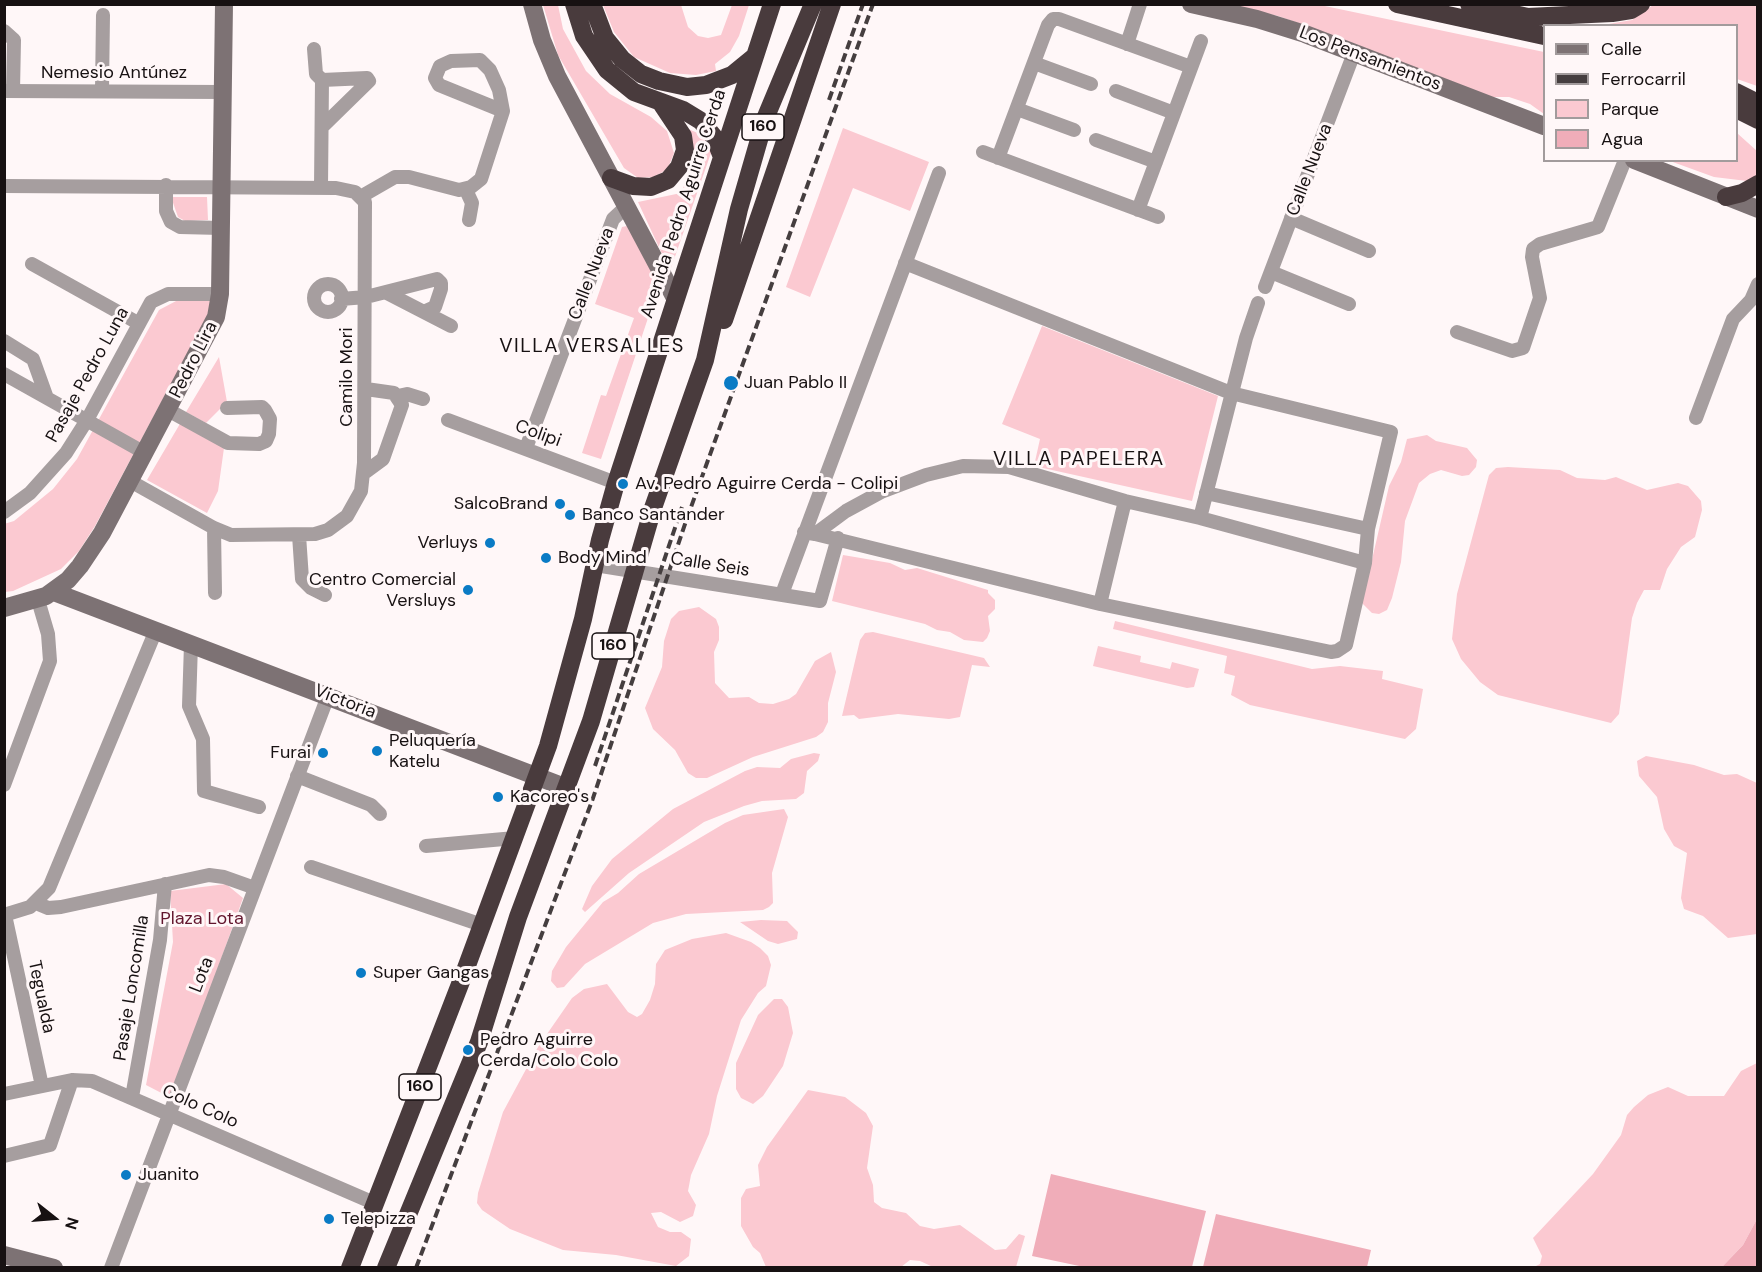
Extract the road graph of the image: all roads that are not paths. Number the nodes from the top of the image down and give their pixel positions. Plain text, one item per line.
1 (224, 4) edge
2 (532, 4) edge
3 (574, 4) edge
4 (592, 4) edge
5 (772, 4) edge
6 (813, 4) edge
7 (832, 4) edge
8 (1140, 4) edge
9 (1191, 4) edge
10 (1396, 4) edge
11 (1469, 4) edge
12 (1641, 4) edge
13 (103, 15) dead end
14 (1527, 17) junction
15 (1554, 24) edge
16 (4, 32) edge
17 (1543, 36) edge
18 (1202, 40) dead end
19 (1127, 44) junction
20 (314, 49) dead end
21 (1354, 53) junction
22 (755, 56) junction
23 (1034, 63) junction
24 (1191, 67) junction
25 (322, 80) junction
26 (1091, 84) dead end
27 (102, 90) junction
28 (9, 91) edge
29 (1116, 91) dead end
30 (223, 92) junction
31 (1738, 93) edge
32 (661, 103) junction
33 (1017, 109) junction
34 (503, 111) junction
35 (1174, 113) junction
36 (1752, 114) edge
37 (1543, 125) edge
38 (322, 127) junction
39 (1074, 130) dead end
40 (1096, 140) dead end
41 (983, 152) dead end
42 (722, 157) junction
43 (998, 158) junction
44 (1156, 162) junction
45 (1624, 162) edge
46 (1639, 162) edge
47 (939, 173) dead end
48 (612, 178) junction
49 (1758, 184) edge
50 (166, 185) junction
51 (4, 186) edge
52 (222, 186) junction
53 (321, 188) junction
54 (466, 190) junction
55 (362, 196) junction
56 (1726, 197) junction
57 (1753, 204) edge
58 (627, 206) junction
59 (1138, 210) junction
60 (1158, 217) dead end
61 (1291, 218) junction
62 (469, 220) dead end
63 (221, 228) junction
64 (1370, 251) dead end
65 (905, 263) junction
66 (32, 264) dead end
67 (1271, 272) junction
68 (1758, 284) edge
69 (1265, 287) dead end
70 (387, 293) junction
71 (220, 294) junction
72 (366, 297) junction
73 (675, 298) junction
74 (340, 299) dead end
75 (1258, 303) dead end
76 (1349, 304) dead end
77 (426, 311) junction
78 (138, 323) junction
79 (451, 326) dead end
80 (1457, 332) dead end
81 (4, 341) edge
82 (705, 360) junction
83 (4, 374) edge
84 (366, 389) junction
85 (1231, 393) junction
86 (398, 396) junction
87 (47, 398) junction
88 (423, 399) dead end
89 (227, 408) dead end
90 (168, 410) junction
91 (1696, 418) dead end
92 (87, 420) junction
93 (448, 420) dead end
94 (526, 448) junction
95 (145, 453) junction
96 (364, 473) junction
97 (130, 481) junction
98 (616, 483) junction
99 (1206, 493) junction
100 (1125, 501) junction
101 (4, 512) edge
102 (1200, 518) junction
103 (214, 528) junction
104 (1368, 529) junction
105 (810, 533) junction
106 (299, 535) junction
107 (838, 538) junction
108 (1365, 563) junction
109 (595, 565) junction
110 (634, 571) junction
111 (54, 591) junction
112 (215, 593) dead end
113 (782, 594) junction
114 (325, 595) dead end
115 (38, 600) junction
116 (1100, 604) junction
117 (4, 608) edge
118 (156, 630) junction
119 (191, 644) junction
120 (328, 696) junction
121 (297, 776) junction
122 (537, 776) junction
123 (4, 785) edge
124 (567, 788) junction
125 (259, 807) dead end
126 (380, 814) dead end
127 (515, 838) junction
128 (426, 846) dead end
129 (311, 867) dead end
130 (165, 884) junction
131 (255, 888) junction
132 (36, 903) junction
133 (5, 915) edge
134 (482, 926) junction
135 (72, 1080) junction
136 (42, 1086) junction
137 (4, 1094) edge
138 (132, 1097) junction
139 (169, 1113) junction
140 (4, 1156) edge
141 (374, 1203) junction
142 (4, 1255) edge
143 (54, 1268) edge
144 (111, 1268) edge
145 (350, 1268) edge
146 (386, 1268) edge

1 - 30 street, Pedro Lira
2 - 48 street, Calle Nueva
3 - 32 highway
4 - 22 highway
5 - 22 highway, Avenida Pedro Aguirre Cerda / 160
6 - 82 highway, 160
7 - 82 highway
8 - 19 street
9 - 21 street, Los Pensamientos
10 - 17 highway
11 - 14 highway
12 - 14 highway
13 - 27 street
14 - 15 highway
16 - 28 street
18 - 24 street
19 - 23 street
19 - 24 street
20 - 25 street
21 - 37 street, Los Pensamientos
21 - 61 street, Calle Nueva
22 - 42 highway, Avenida Pedro Aguirre Cerda / 160
23 - 26 street
23 - 33 street
24 - 35 street
25 - 38 street
25 - 38 street
27 - 28 street, Nemesio Antúnez
27 - 30 street, Nemesio Antúnez
29 - 35 street
30 - 52 street, Pedro Lira
31 - 36 highway
32 - 42 highway
32 - 48 highway
33 - 39 street
33 - 43 street
34 - 34 street
34 - 54 street
35 - 44 street
38 - 53 street
40 - 44 street
41 - 43 street
42 - 73 highway, Avenida Pedro Aguirre Cerda / 160
43 - 59 street
44 - 59 street
45 - 80 street
46 - 56 street
47 - 65 street
48 - 58 street, Calle Nueva
49 - 56 highway
50 - 51 street
50 - 52 street
50 - 63 street
52 - 53 street
52 - 63 street, Pedro Lira
53 - 55 street
54 - 55 street
54 - 62 street
55 - 72 street, Camilo Mori
56 - 57 street
58 - 73 street, Calle Nueva
58 - 94 street, Calle Nueva
59 - 60 street
61 - 64 street
61 - 67 street, Calle Nueva
63 - 71 street, Pedro Lira
65 - 85 street
65 - 105 street
66 - 78 street
67 - 69 street, Calle Nueva
67 - 76 street
68 - 91 street
70 - 72 street
70 - 77 street
70 - 77 street
71 - 78 street, Pasaje Pedro Luna
71 - 90 street, Pedro Lira
72 - 74 street
72 - 84 street, Camilo Mori
73 - 98 highway, Avenida Pedro Aguirre Cerda / 160
75 - 85 street
77 - 79 street
78 - 92 street, Pasaje Pedro Luna
81 - 87 street
82 - 110 highway, 160
83 - 87 street
84 - 86 street
84 - 96 street, Camilo Mori
85 - 99 street
85 - 104 street
86 - 88 street
86 - 96 street
87 - 92 street
89 - 90 street
90 - 95 street, Pedro Lira
92 - 95 street
92 - 101 street, Pasaje Pedro Luna
93 - 94 street, Colipi
94 - 98 street, Colipi
95 - 97 street, Pedro Lira
96 - 106 street, Camilo Mori
97 - 103 street, Camilo Mori
97 - 111 street, Pedro Lira
98 - 109 highway, Avenida Pedro Aguirre Cerda / 160
99 - 102 street
99 - 104 street
100 - 102 street
100 - 105 street
100 - 116 street
102 - 108 street
103 - 106 street, Camilo Mori
103 - 112 street
104 - 108 street
105 - 107 street
105 - 113 street
106 - 114 street
107 - 113 street, Calle Seis
107 - 116 street
108 - 116 street
109 - 110 street, Calle Seis
109 - 122 highway, Avenida Pedro Aguirre Cerda / 160
110 - 113 street, Calle Seis
110 - 124 highway, 160
111 - 115 street, Pedro Lira
111 - 118 street, Victoria
115 - 117 street, Pedro Lira
115 - 123 street
118 - 119 street, Victoria
118 - 132 street
119 - 120 street, Victoria
119 - 125 street
120 - 121 street, Lota
120 - 122 street, Victoria
121 - 126 street
121 - 131 street, Lota
122 - 124 street, Victoria
122 - 127 highway, Avenida Pedro Aguirre Cerda / 160
124 - 146 highway, 160
127 - 128 street
127 - 134 highway, Avenida Pedro Aguirre Cerda / 160
129 - 134 street
130 - 131 street
130 - 132 street
130 - 138 street, Pasaje Loncomilla
131 - 139 street, Lota
132 - 133 street
133 - 136 street, Tegualda
134 - 141 highway, Avenida Pedro Aguirre Cerda / 160
135 - 136 street, Colo Colo
135 - 138 street, Colo Colo
135 - 140 street
136 - 137 street, Colo Colo
138 - 139 street, Colo Colo
139 - 141 street, Colo Colo
139 - 144 street, Lota
141 - 145 highway, Avenida Pedro Aguirre Cerda / 160
142 - 143 street

